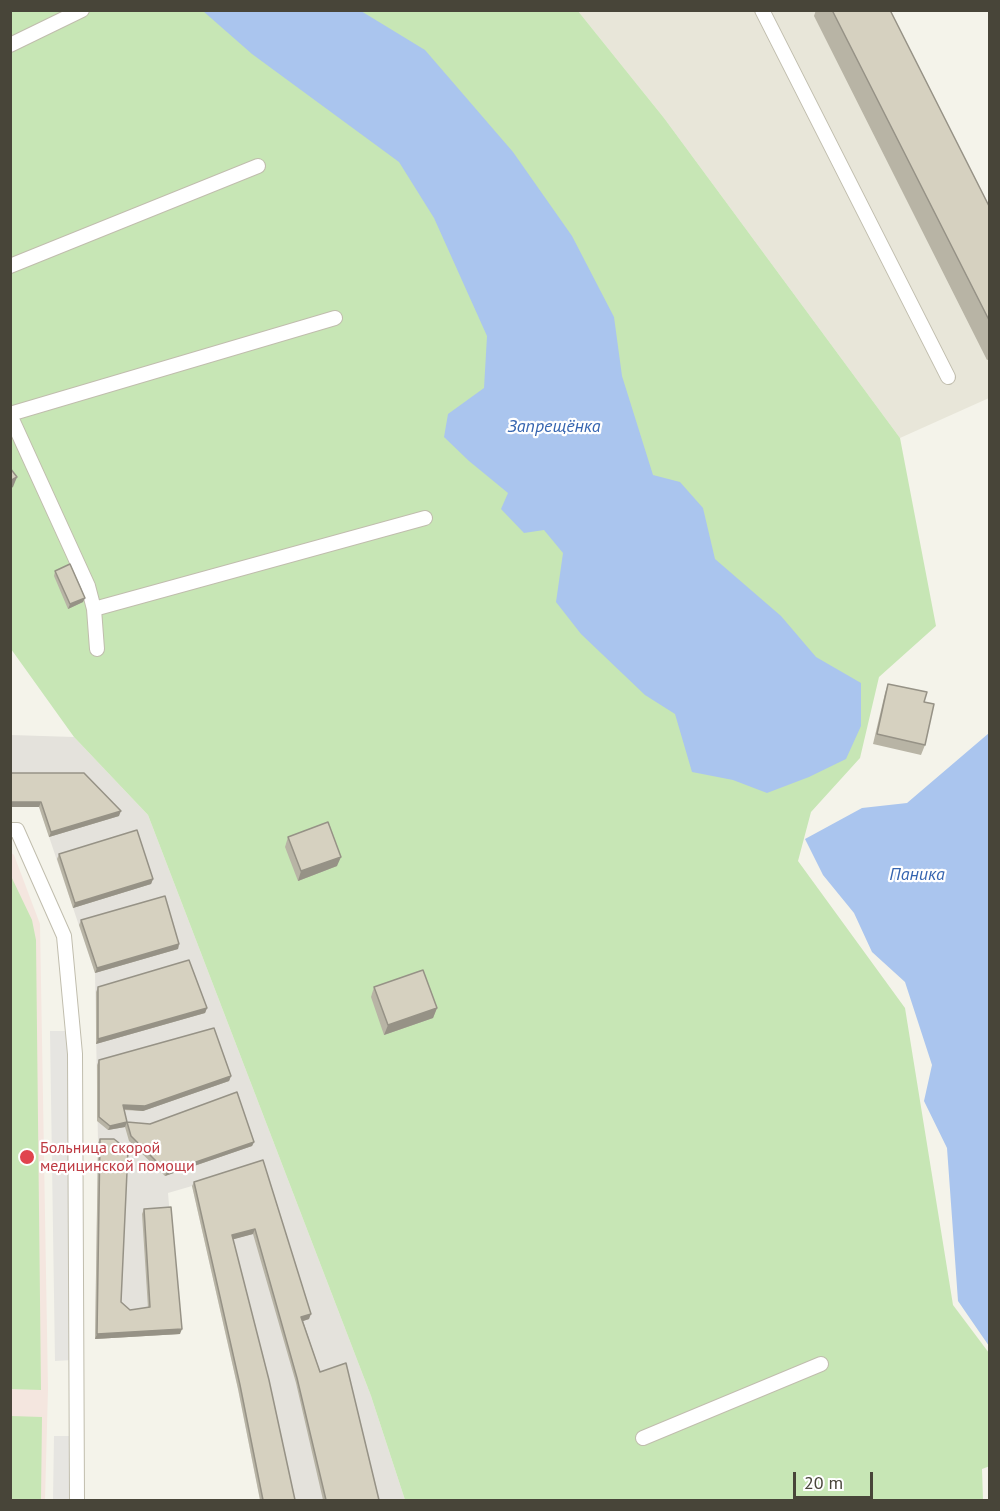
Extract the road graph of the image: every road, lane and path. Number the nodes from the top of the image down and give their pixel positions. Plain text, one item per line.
1 (82, 10) edge
2 (762, 10) edge
3 (10, 45) edge
4 (258, 166) dead end
5 (10, 266) edge
6 (335, 318) dead end
7 (948, 377) dead end
8 (10, 415) edge
9 (425, 518) dead end
10 (94, 609) junction
11 (97, 649) dead end
12 (10, 830) edge
13 (821, 1364) dead end
14 (643, 1438) dead end
15 (77, 1500) edge

1 - 3 lane
2 - 7 lane
4 - 5 lane
6 - 8 lane
8 - 10 lane
9 - 10 lane
10 - 11 lane
12 - 15 lane
13 - 14 lane

